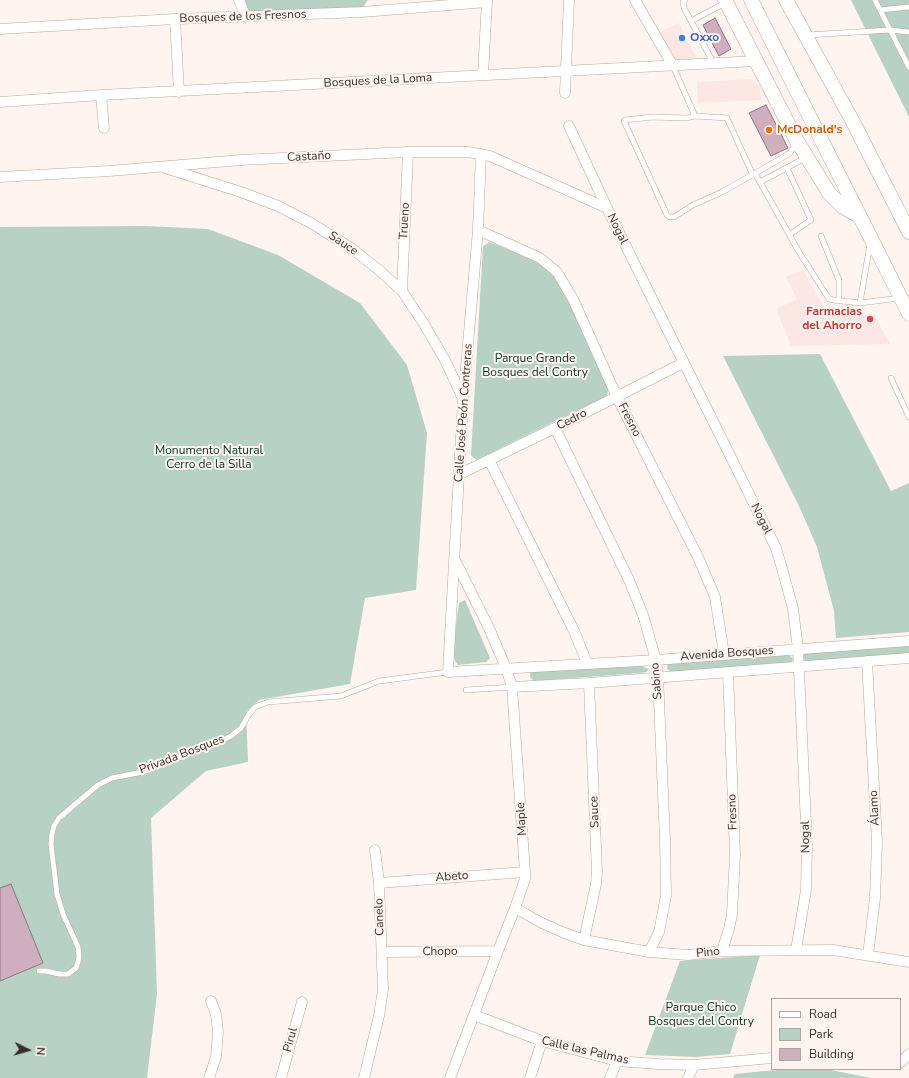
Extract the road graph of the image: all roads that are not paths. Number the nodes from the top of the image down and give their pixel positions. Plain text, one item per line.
1 (239, 0) edge
2 (569, 0) edge
3 (635, 0) edge
4 (685, 0) edge
5 (751, 0) edge
6 (786, 0) edge
7 (876, 0) edge
8 (487, 1) edge
9 (729, 1) edge
10 (908, 9) edge
11 (880, 10) junction
12 (246, 17) junction
13 (175, 20) junction
14 (691, 21) junction
15 (0, 29) edge
16 (890, 30) junction
17 (909, 32) edge
18 (806, 35) junction
19 (757, 62) junction
20 (714, 64) junction
21 (673, 66) junction
22 (909, 67) edge
23 (566, 72) junction
24 (484, 75) junction
25 (179, 92) junction
26 (565, 93) dead end
27 (102, 95) junction
28 (0, 102) edge
29 (695, 116) junction
30 (569, 126) dead end
31 (104, 128) dead end
32 (797, 141) junction
33 (408, 152) junction
34 (481, 154) junction
35 (806, 157) junction
36 (159, 167) junction
37 (786, 168) junction
38 (754, 174) junction
39 (0, 177) edge
40 (760, 182) junction
41 (607, 208) junction
42 (859, 216) junction
43 (478, 230) junction
44 (909, 232) edge
45 (790, 234) junction
46 (822, 236) dead end
47 (871, 240) junction
48 (402, 291) junction
49 (900, 298) junction
50 (839, 300) junction
51 (860, 302) junction
52 (909, 314) edge
53 (683, 363) junction
54 (891, 378) dead end
55 (617, 397) junction
56 (463, 401) junction
57 (907, 405) edge
58 (909, 417) edge
59 (555, 428) junction
60 (489, 460) junction
61 (460, 474) junction
62 (455, 560) junction
63 (909, 641) edge
64 (798, 649) junction
65 (724, 654) junction
66 (909, 658) edge
67 (656, 660) junction
68 (867, 661) junction
69 (587, 663) junction
70 (799, 667) junction
71 (506, 668) junction
72 (448, 672) junction
73 (728, 672) junction
74 (658, 677) junction
75 (589, 683) junction
76 (512, 687) junction
77 (466, 690) dead end
78 (376, 850) dead end
79 (525, 872) junction
80 (379, 883) junction
81 (515, 908) junction
82 (584, 940) junction
83 (796, 950) junction
84 (498, 951) junction
85 (722, 951) junction
86 (382, 952) junction
87 (649, 952) junction
88 (868, 955) junction
89 (909, 962) edge
90 (39, 971) dead end
91 (210, 1001) dead end
92 (302, 1002) dead end
93 (474, 1015) junction
94 (542, 1041) junction
95 (909, 1054) edge
96 (771, 1058) edge
97 (617, 1061) junction
98 (901, 1063) edge
99 (694, 1064) junction
100 (209, 1078) edge
101 (281, 1078) edge
102 (364, 1078) edge
103 (450, 1078) edge
104 (530, 1078) edge
105 (610, 1078) edge
106 (688, 1078) edge

1 - 12 street
2 - 23 street
3 - 21 street
4 - 14 lane
5 - 42 main road
6 - 18 main road
7 - 11 lane
8 - 12 street, Bosques de los Fresnos
8 - 24 street
9 - 14 lane
9 - 19 main road
10 - 11 lane
11 - 16 lane
12 - 13 street, Bosques de los Fresnos
13 - 15 street, Bosques de los Fresnos
13 - 25 street
14 - 20 lane
16 - 17 lane
16 - 18 lane
16 - 22 lane
18 - 44 main road
19 - 20 street, Bosques de la Loma
19 - 32 main road
20 - 21 street, Bosques de la Loma
21 - 23 street, Bosques de la Loma
21 - 29 lane
23 - 24 street, Bosques de la Loma
23 - 26 street
24 - 25 street, Bosques de la Loma
25 - 27 street, Bosques de la Loma
27 - 28 street, Bosques de la Loma
27 - 31 street
29 - 38 lane
29 - 38 lane
30 - 41 street, Nogal
32 - 35 main road
32 - 38 lane
33 - 34 street, Castaño
33 - 36 street, Castaño
33 - 48 street, Trueno
34 - 41 street, Castaño
34 - 43 street, Calle José Peón Contreras
35 - 37 lane
35 - 42 main road
36 - 39 street, Castaño
36 - 48 street, Sauce
37 - 40 lane
37 - 45 lane
38 - 40 lane
40 - 45 lane
41 - 53 street, Nogal
42 - 47 main road
43 - 55 street, Fresno
43 - 56 street, Calle José Peón Contreras
45 - 50 lane
46 - 50 lane
47 - 49 main road
47 - 51 lane
48 - 56 street, Sauce
49 - 51 lane
49 - 52 main road
50 - 51 lane
53 - 55 street, Cedro
53 - 64 street, Nogal
54 - 57 lane
55 - 59 street, Cedro
55 - 65 street, Fresno
56 - 61 street, Calle José Peón Contreras
57 - 58 lane
59 - 60 street, Cedro
59 - 67 street, Sabino
60 - 61 street, Cedro
60 - 69 street
61 - 62 street, Calle José Peón Contreras
62 - 71 street, Maple
62 - 72 street, Calle José Peón Contreras
63 - 64 street, Avenida Bosques
64 - 65 street, Avenida Bosques
64 - 70 street, Nogal
65 - 67 street, Avenida Bosques
66 - 68 street, Avenida Bosques
67 - 69 street, Avenida Bosques
67 - 74 street, Sabino
68 - 70 street, Avenida Bosques
68 - 88 street, Álamo
69 - 71 street, Avenida Bosques
70 - 73 street, Avenida Bosques
70 - 83 street, Nogal
71 - 72 street, Avenida Bosques
71 - 76 street, Maple
72 - 90 lane, Privada Bosques
73 - 74 street, Avenida Bosques
73 - 85 street, Fresno
74 - 75 street, Avenida Bosques
74 - 87 street, Sabino
75 - 76 street, Avenida Bosques
75 - 82 street, Sauce
76 - 77 lane
76 - 79 street, Maple
78 - 80 street, Canelo
79 - 80 street, Abeto
79 - 81 street, Maple
80 - 86 street, Canelo
81 - 82 street, Pino
81 - 84 street, Maple
82 - 87 street, Pino
83 - 85 street, Pino
83 - 88 street, Pino
84 - 86 street, Chopo
84 - 93 street, Maple
85 - 87 street, Pino
86 - 102 street, Canelo
88 - 89 street, Pino
91 - 100 street
92 - 101 street, Pirul
93 - 94 street, Calle las Palmas
93 - 103 street, Maple
94 - 97 street, Calle las Palmas
94 - 104 street
95 - 98 street
96 - 99 street, Calle las Palmas
97 - 99 street, Calle las Palmas
97 - 105 street
99 - 106 street

